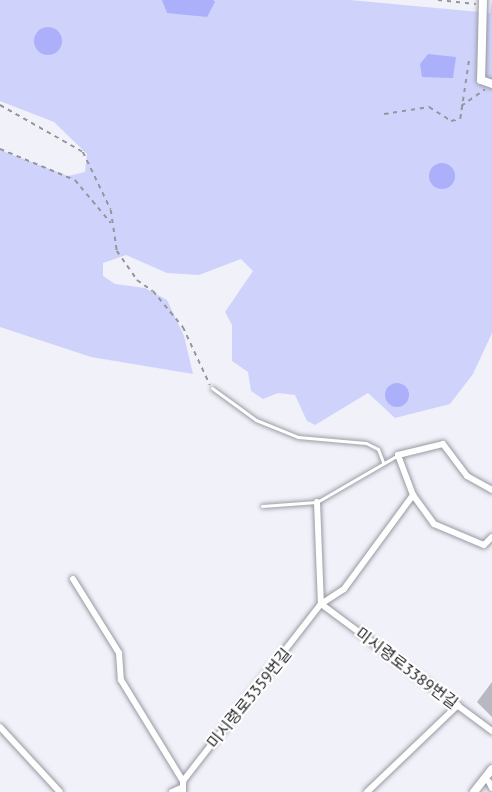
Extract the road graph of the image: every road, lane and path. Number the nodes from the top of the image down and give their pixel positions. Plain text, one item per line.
1 (438, 0) edge
2 (483, 3) edge
3 (469, 59) dead end
4 (490, 85) edge
5 (0, 105) edge
6 (461, 106) junction
7 (384, 114) dead end
8 (0, 149) edge
9 (111, 223) junction
10 (212, 388) joint
11 (398, 455) junction
12 (383, 462) junction
13 (492, 490) edge
14 (412, 495) junction
15 (317, 502) junction
16 (262, 506) dead end
17 (492, 537) edge
18 (73, 579) dead end
19 (321, 604) junction
20 (458, 705) junction
21 (0, 727) edge
22 (492, 731) edge
23 (492, 769) edge
24 (182, 787) edge
25 (60, 792) edge
26 (172, 792) edge
27 (367, 792) edge
28 (474, 792) edge

1 - 2 path
2 - 4 street
3 - 6 path
4 - 6 path
5 - 9 path
6 - 7 path
8 - 9 path
9 - 10 path
10 - 12 lane
11 - 12 lane
11 - 13 street
11 - 14 street
12 - 15 lane
14 - 17 street
14 - 19 street, 미시령로3359번길
15 - 16 lane
15 - 19 street
18 - 24 street
19 - 20 street, 미시령로3389번길
19 - 24 street, 미시령로3359번길
20 - 22 street, 미시령로3389번길
20 - 27 street
21 - 25 street
23 - 28 street
24 - 26 street

